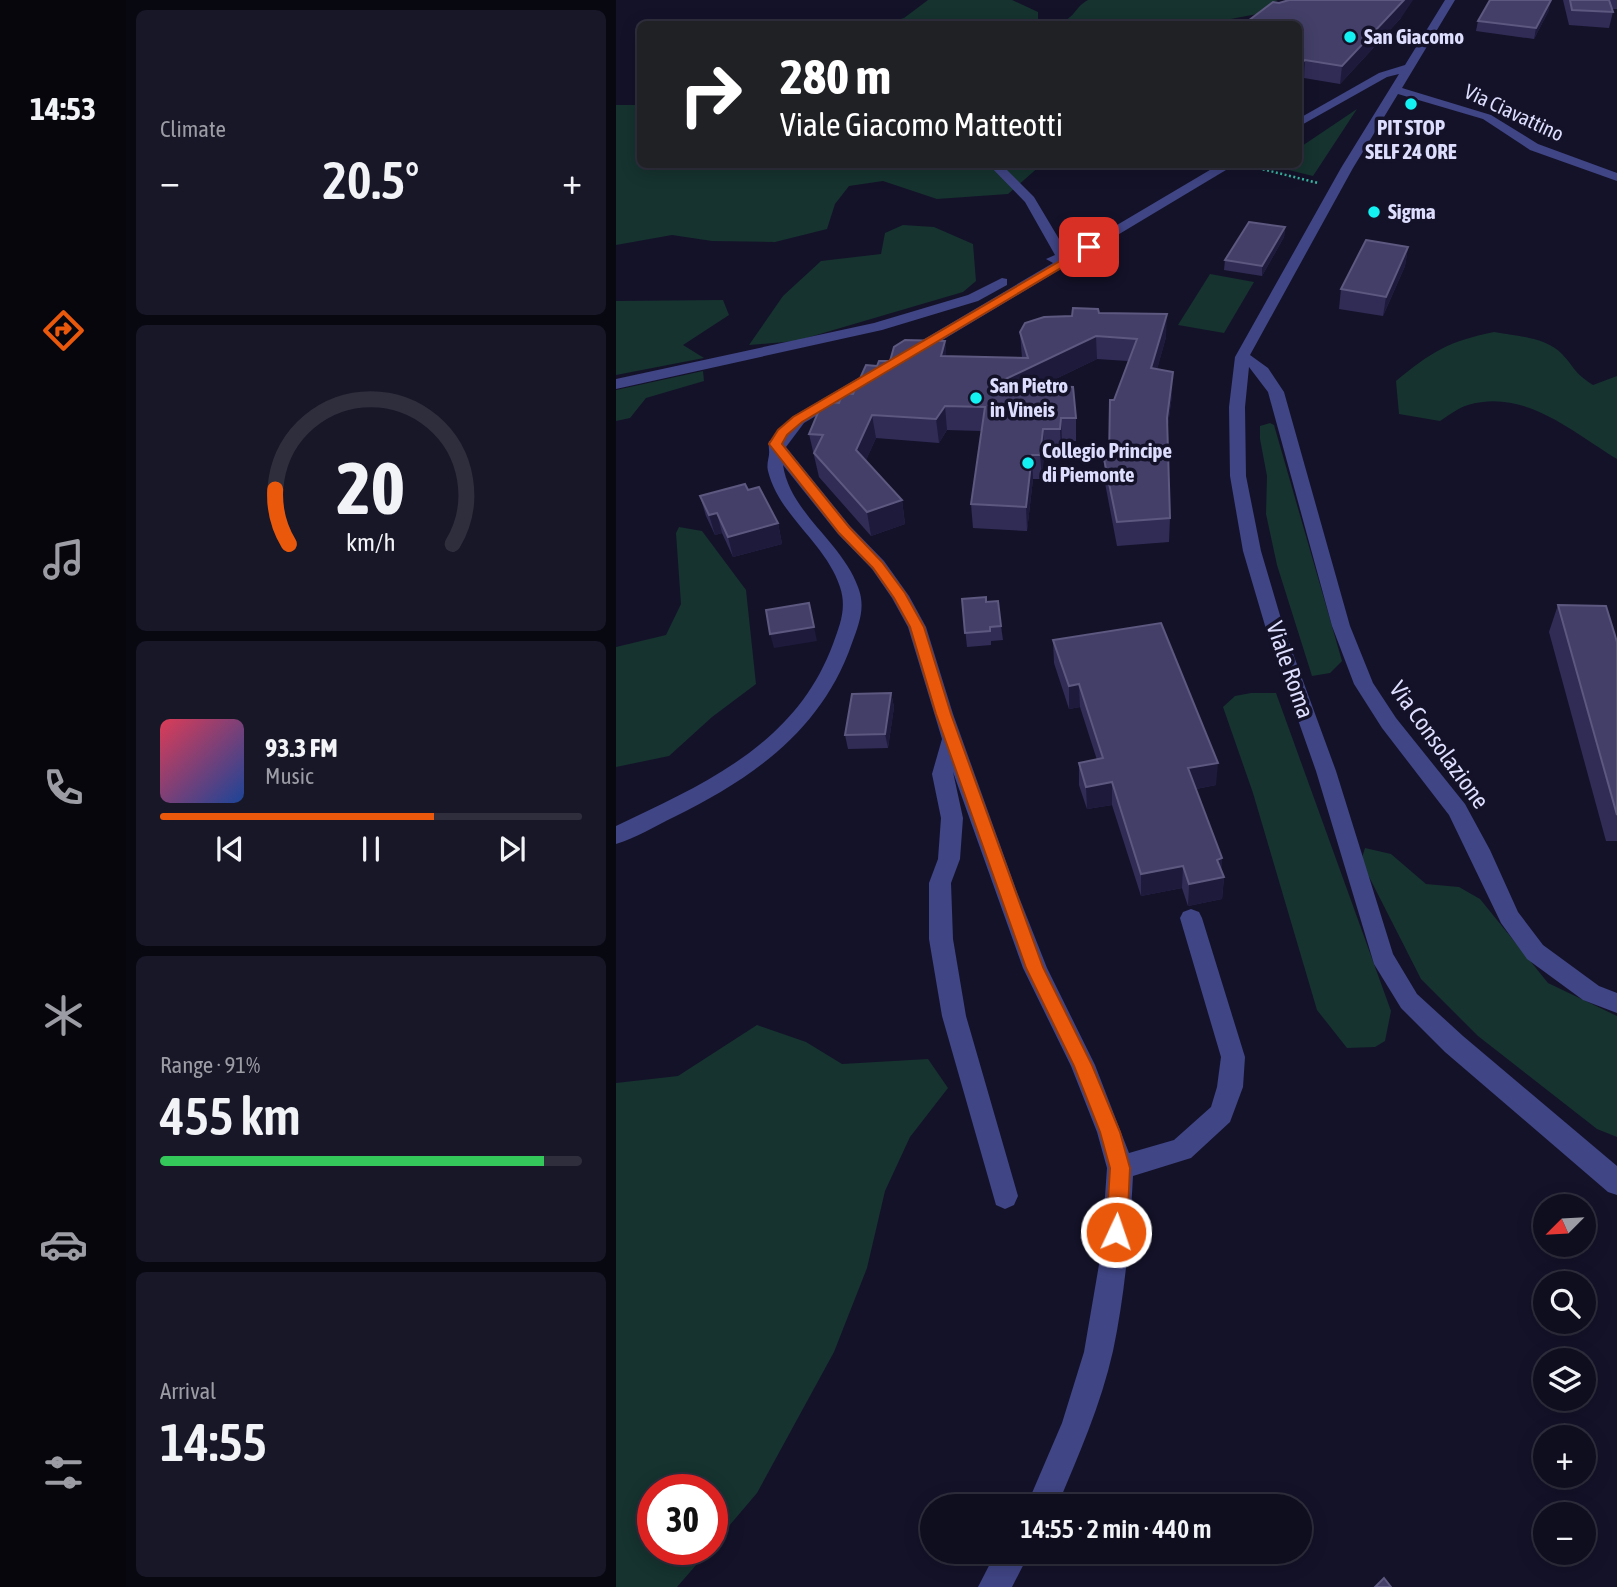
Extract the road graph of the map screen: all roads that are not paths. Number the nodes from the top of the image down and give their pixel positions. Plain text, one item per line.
1 (1450, 0) edge
2 (1407, 68) junction
3 (1393, 89) junction
4 (1302, 122) edge
5 (998, 168) edge
6 (1223, 168) edge
7 (1617, 177) edge
8 (1065, 261) junction
9 (1242, 357) junction
10 (616, 384) edge
11 (775, 444) junction
12 (952, 738) junction
13 (616, 836) edge
14 (1191, 918) dead end
15 (1617, 1003) edge
16 (1120, 1168) junction
17 (1617, 1183) edge
18 (1005, 1196) dead end
19 (1047, 1494) edge
20 (1007, 1564) edge
21 (994, 1587) edge

1 - 2 street, Viale Roma
2 - 3 street, Viale Roma
2 - 4 street
3 - 7 street, Via Ciavattino
3 - 9 street, Viale Roma
5 - 8 street
6 - 8 street
8 - 10 street
8 - 11 street
9 - 15 street, Via Consolazione
9 - 17 street, Viale Roma
11 - 12 street
11 - 13 street
12 - 16 street
12 - 18 street
14 - 16 street
16 - 19 street
20 - 21 street

